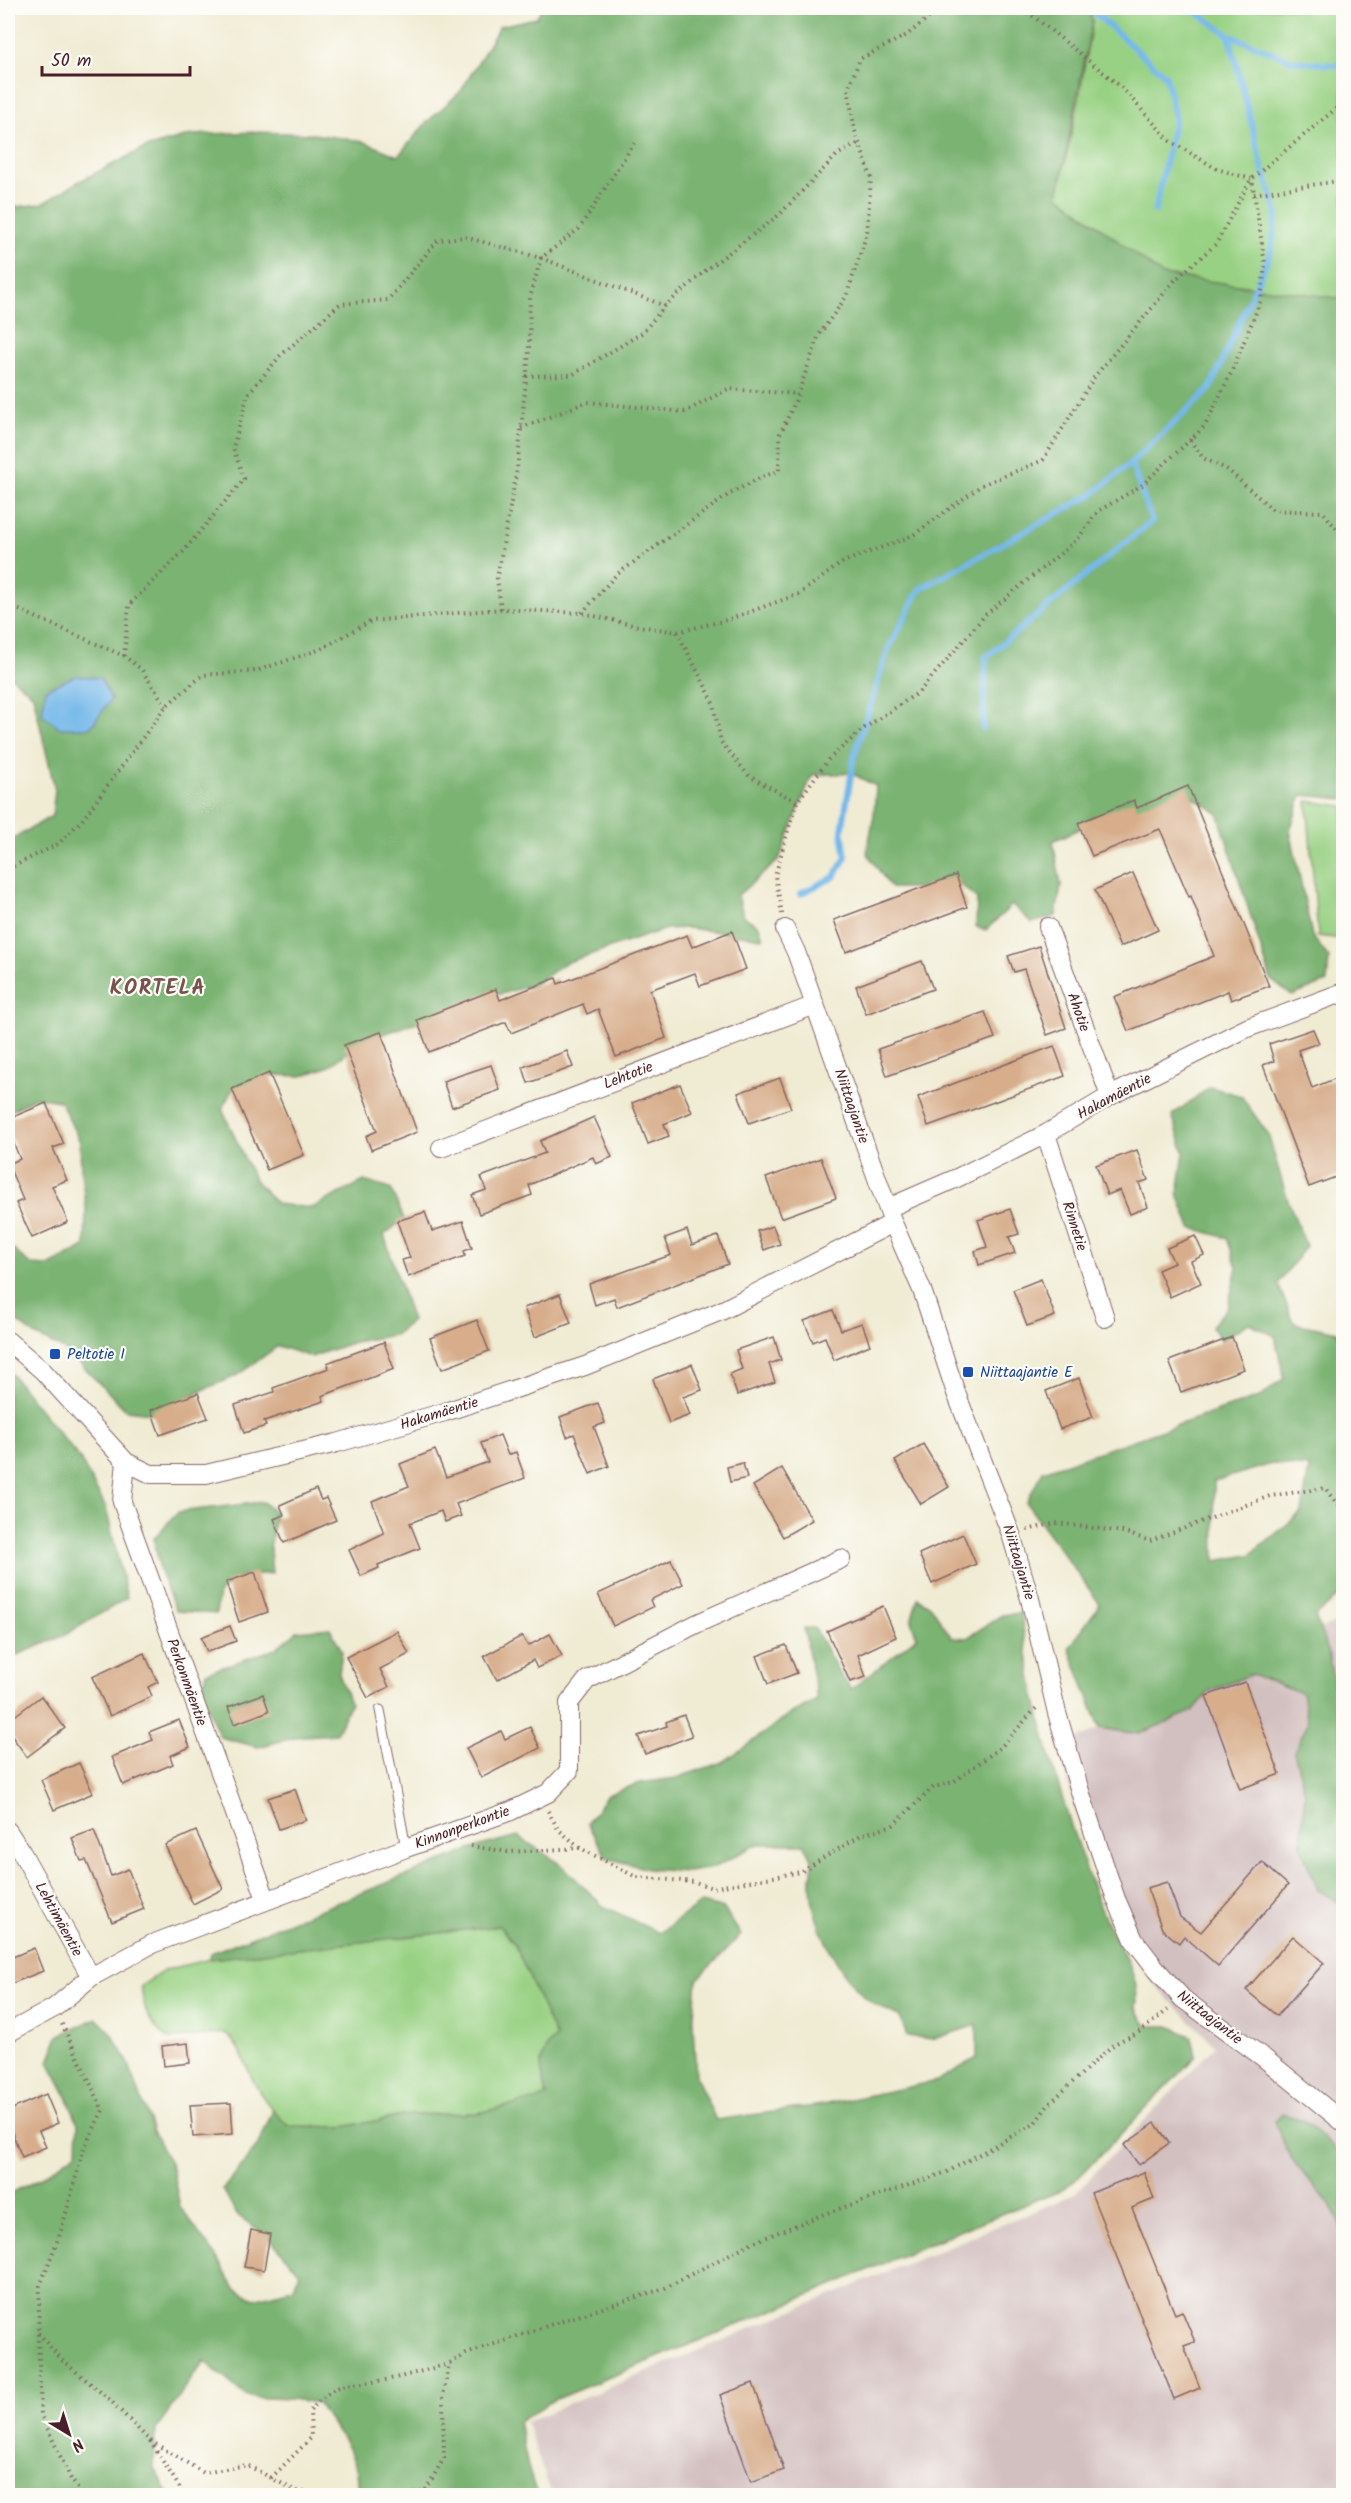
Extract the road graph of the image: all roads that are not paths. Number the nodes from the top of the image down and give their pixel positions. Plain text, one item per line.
1 (1048, 927) dead end
2 (785, 929) road end
3 (1342, 992) edge
4 (815, 1005) junction
5 (1110, 1096) junction
6 (1046, 1134) junction
7 (441, 1148) dead end
8 (891, 1216) junction
9 (1105, 1317) dead end
10 (8, 1341) edge
11 (126, 1462) junction
12 (841, 1559) dead end
13 (380, 1710) dead end
14 (8, 1831) edge
15 (406, 1848) junction
16 (266, 1899) junction
17 (91, 1977) junction
18 (8, 2033) edge
19 (1344, 2123) edge

1 - 5 street, Ahotie
2 - 4 street, Niittaajantie
3 - 5 street, Hakamäentie
4 - 7 street, Lehtotie
4 - 8 street, Niittaajantie
5 - 6 street, Hakamäentie
6 - 8 street, Hakamäentie
6 - 9 street, Rinnetie
8 - 11 street, Hakamäentie
8 - 19 street, Niittaajantie
10 - 11 street, Hakamäentie
11 - 16 street, Perkonmäentie
12 - 15 street, Kinnonperkontie
13 - 15 lane
14 - 17 street, Lehtimäentie
15 - 16 street, Kinnonperkontie
16 - 17 street, Kinnonperkontie
17 - 18 street, Kinnonperkontie

